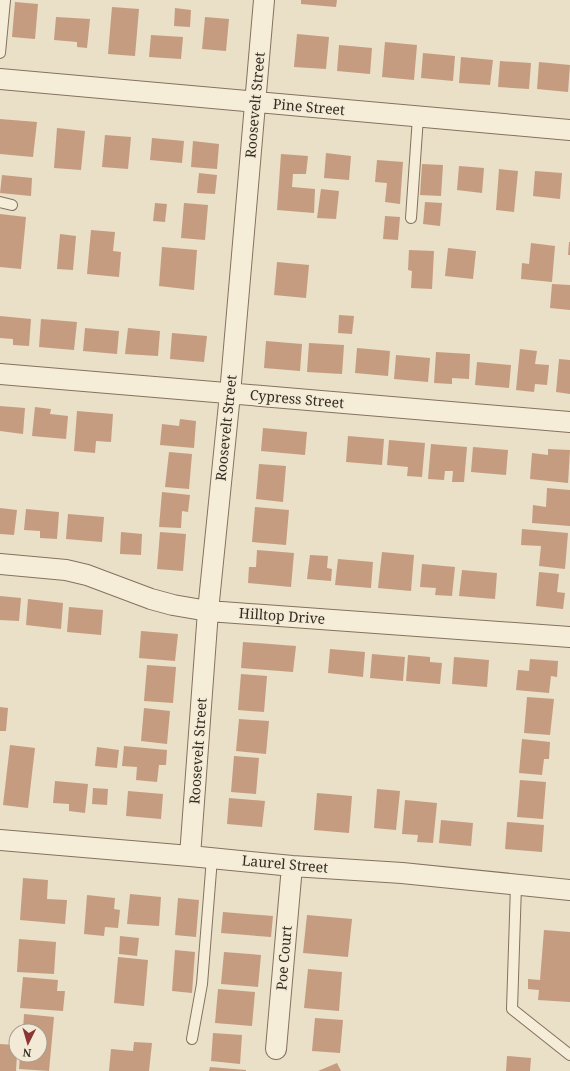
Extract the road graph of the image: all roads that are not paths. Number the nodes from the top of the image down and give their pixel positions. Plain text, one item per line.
1 (5, 0) edge
2 (264, 0) edge
3 (0, 54) edge
4 (0, 80) edge
5 (255, 103) junction
6 (418, 117) junction
7 (570, 130) edge
8 (0, 202) edge
9 (12, 206) dead end
10 (412, 218) dead end
11 (0, 374) edge
12 (230, 394) junction
13 (570, 422) edge
14 (0, 564) edge
15 (208, 610) junction
16 (570, 637) edge
17 (0, 840) edge
18 (190, 856) junction
19 (212, 858) junction
20 (292, 866) junction
21 (516, 885) junction
22 (570, 890) edge
23 (192, 1039) dead end
24 (276, 1049) dead end
25 (570, 1055) edge

1 - 3 lane
2 - 5 street, Roosevelt Street
4 - 5 street, Pine Street
5 - 6 street, Pine Street
5 - 12 street, Roosevelt Street
6 - 7 street, Pine Street
6 - 10 lane
8 - 9 lane
11 - 12 street, Cypress Street
12 - 13 street, Cypress Street
12 - 15 street, Roosevelt Street
14 - 15 street, Hilltop Drive
15 - 16 street, Hilltop Drive
15 - 18 street, Roosevelt Street
17 - 18 street, Laurel Street
18 - 19 street, Laurel Street
19 - 20 street, Laurel Street
19 - 23 lane
20 - 21 street, Laurel Street
20 - 24 street, Poe Court
21 - 22 street, Laurel Street
21 - 25 lane

